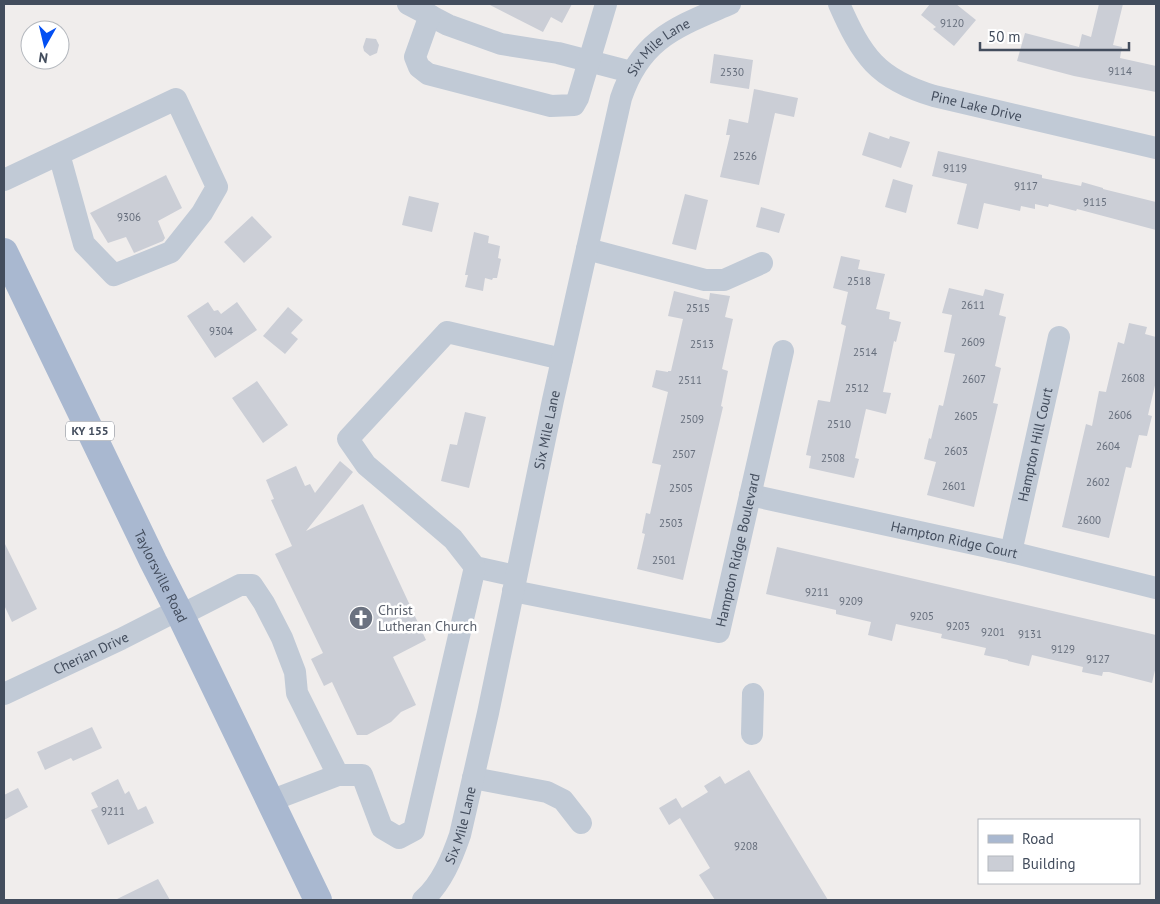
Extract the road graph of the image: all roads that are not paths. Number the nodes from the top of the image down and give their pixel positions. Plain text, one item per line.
1 (408, 4) edge
2 (606, 4) edge
3 (730, 4) edge
4 (839, 4) edge
5 (430, 15) junction
6 (589, 61) junction
7 (631, 72) junction
8 (1156, 148) edge
9 (59, 154) junction
10 (4, 180) edge
11 (587, 249) junction
12 (4, 252) edge
13 (762, 263) dead end
14 (1059, 337) dead end
15 (783, 351) dead end
16 (562, 359) junction
17 (750, 495) junction
18 (1010, 552) junction
19 (475, 567) junction
20 (514, 583) junction
21 (1156, 588) edge
22 (180, 612) junction
23 (4, 694) edge
24 (753, 694) dead end
25 (752, 734) dead end
26 (338, 775) junction
27 (473, 778) junction
28 (270, 802) junction
29 (581, 822) dead end
30 (318, 900) edge
31 (423, 900) edge

1 - 5 street
2 - 6 street
3 - 7 street, Six Mile Lane
4 - 8 street, Pine Lake Drive
5 - 6 street
5 - 6 street
6 - 7 street
7 - 11 street, Six Mile Lane
9 - 9 street
9 - 10 street
11 - 13 street
11 - 16 street, Six Mile Lane
12 - 22 main road, Taylorsville Road / KY 155
14 - 18 street, Hampton Hill Court
15 - 17 street, Hampton Ridge Boulevard
16 - 19 street
16 - 20 street, Six Mile Lane
17 - 18 street, Hampton Ridge Court
17 - 20 street, Hampton Ridge Boulevard
18 - 21 street, Hampton Ridge Court
19 - 20 street
19 - 26 street
20 - 27 street, Six Mile Lane
22 - 23 street, Cherian Drive
22 - 26 street, Cherian Drive
22 - 28 main road, Taylorsville Road / KY 155
24 - 25 street
26 - 28 street
27 - 29 street
27 - 31 street, Six Mile Lane
28 - 30 main road, Taylorsville Road / KY 155

